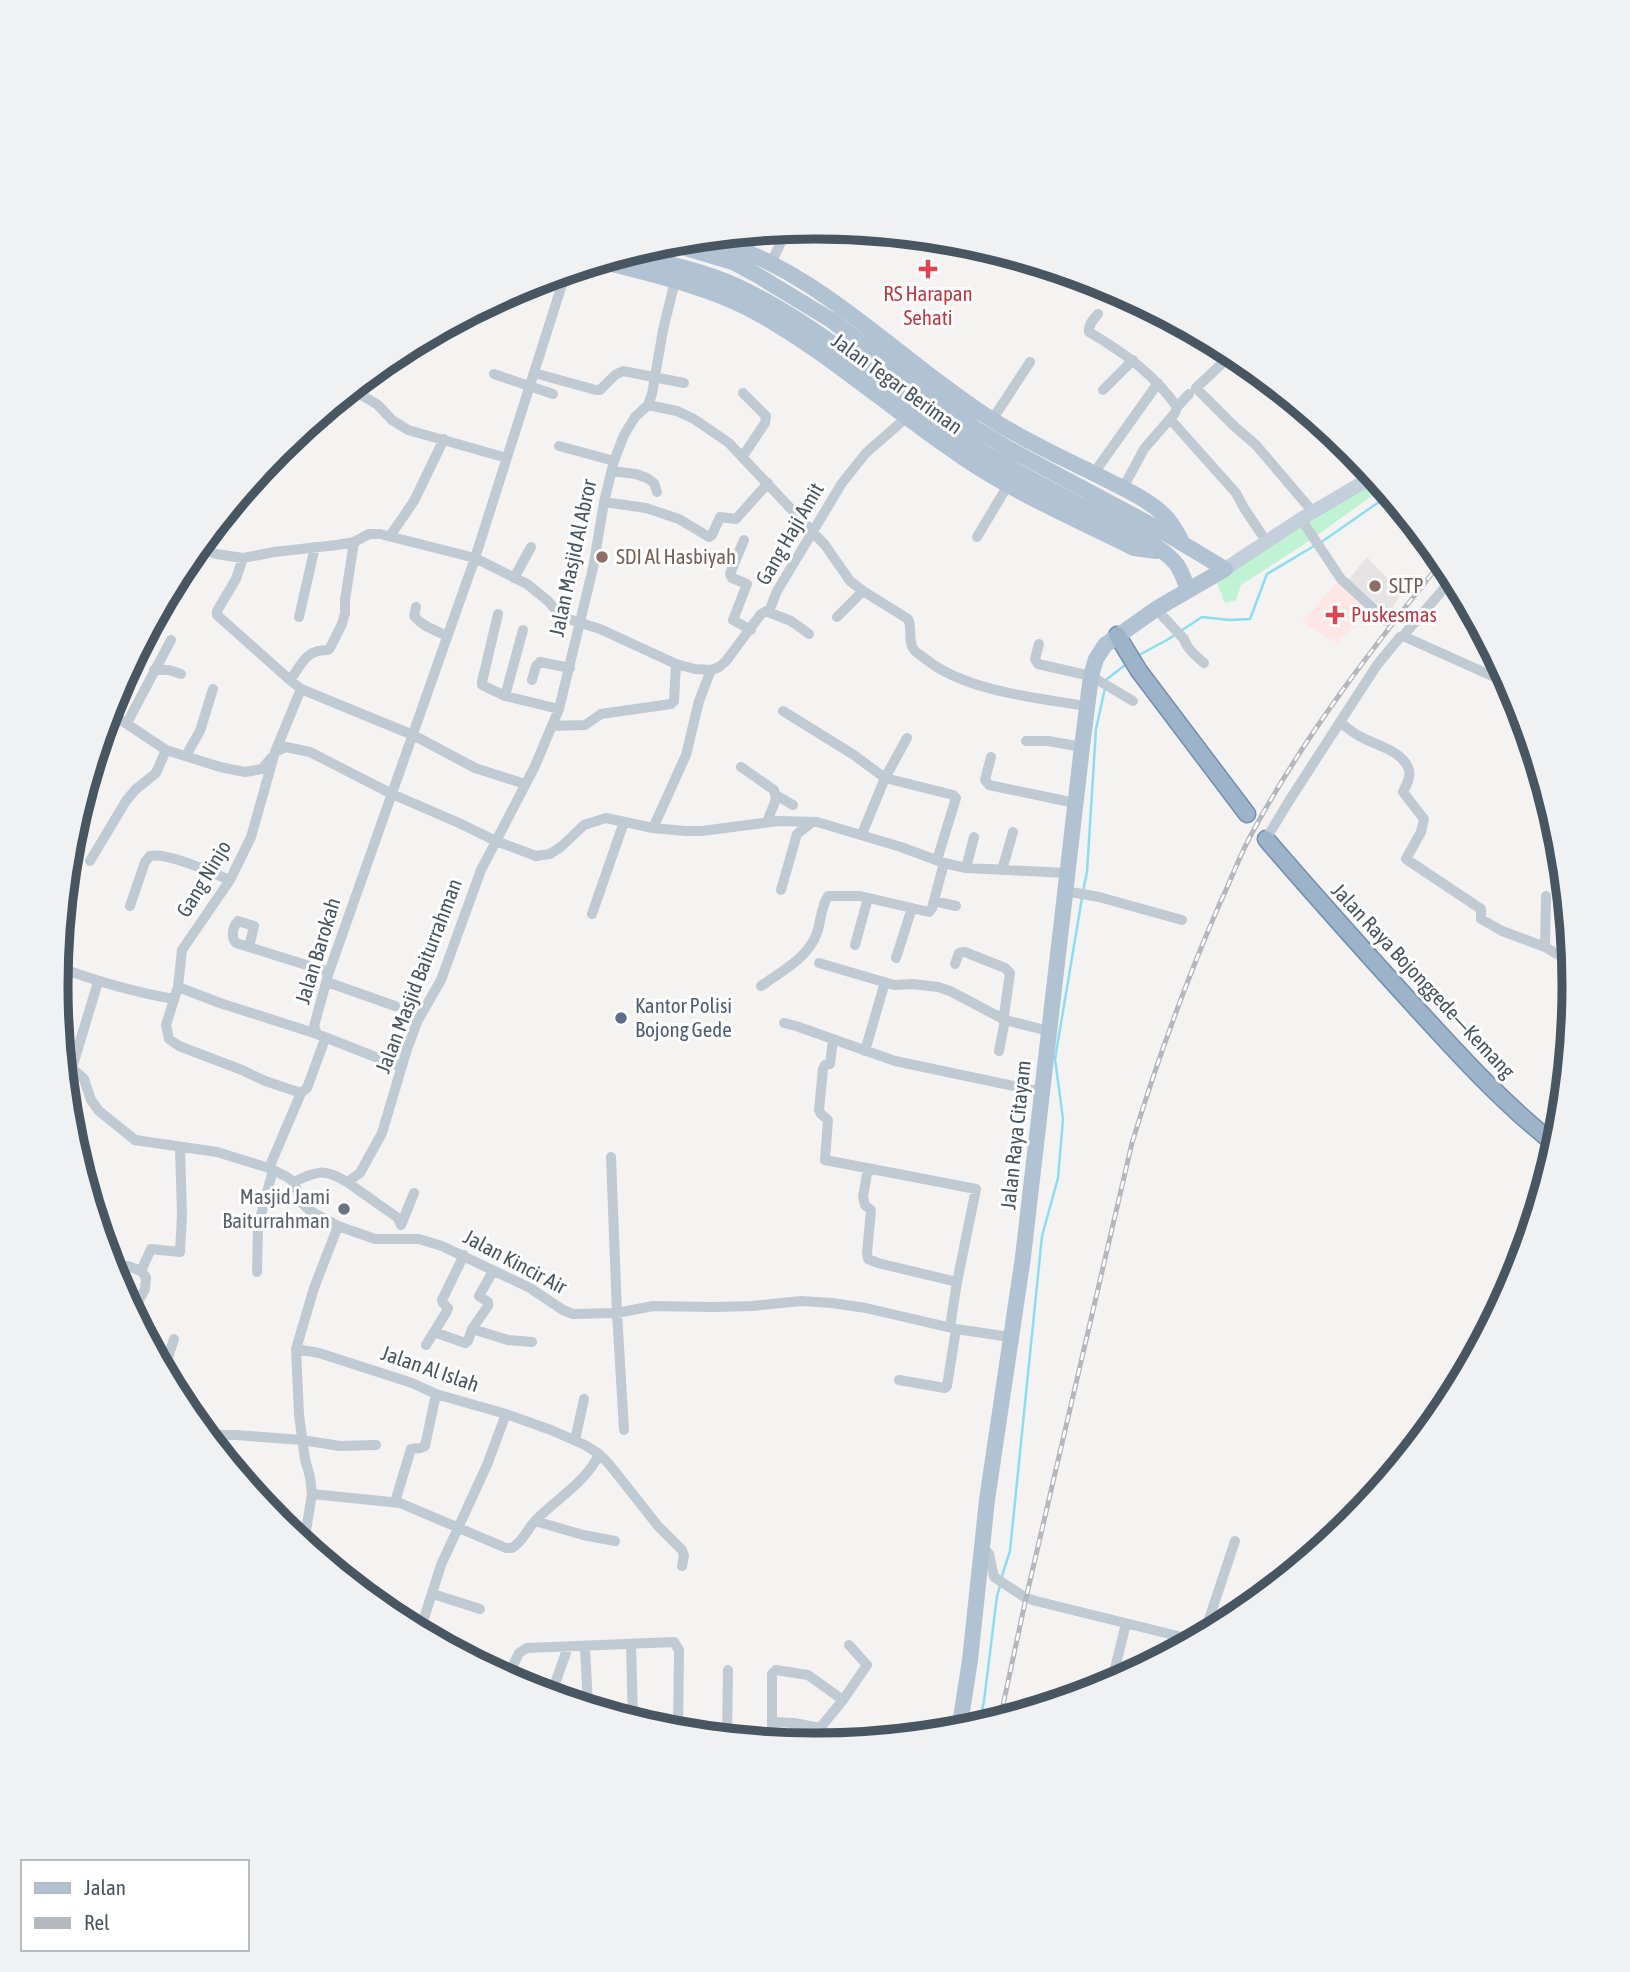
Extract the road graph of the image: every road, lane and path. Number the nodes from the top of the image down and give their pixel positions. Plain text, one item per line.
1 (782, 240) edge
2 (728, 245) edge
3 (693, 250) edge
4 (648, 259) edge
5 (771, 263) junction
6 (619, 266) edge
7 (675, 281) junction
8 (562, 284) edge
9 (792, 295) junction
10 (782, 311) junction
11 (1098, 314) dead end
12 (1133, 360) junction
13 (1224, 361) edge
14 (1030, 362) dead end
15 (534, 373) junction
16 (494, 374) dead end
17 (656, 378) junction
18 (684, 383) dead end
19 (1158, 383) junction
20 (529, 387) junction
21 (1103, 390) dead end
22 (743, 393) dead end
23 (360, 394) edge
24 (553, 394) dead end
25 (1189, 394) dead end
26 (648, 405) junction
27 (1177, 407) junction
28 (907, 416) junction
29 (1170, 419) junction
30 (992, 420) junction
31 (1018, 434) junction
32 (444, 439) junction
33 (559, 446) dead end
34 (743, 456) junction
35 (507, 458) junction
36 (1001, 463) junction
37 (613, 466) junction
38 (1094, 473) junction
39 (1364, 481) edge
40 (768, 483) junction
41 (1008, 485) junction
42 (1123, 488) junction
43 (657, 492) dead end
44 (604, 502) junction
45 (1307, 515) junction
46 (814, 533) junction
47 (390, 536) junction
48 (977, 537) dead end
49 (744, 540) dead end
50 (354, 541) junction
51 (1266, 541) junction
52 (1184, 545) junction
53 (315, 547) junction
54 (531, 547) dead end
55 (208, 552) edge
56 (1163, 552) junction
57 (243, 558) junction
58 (475, 558) junction
59 (1225, 569) junction
60 (514, 578) junction
61 (1446, 587) edge
62 (1188, 590) junction
63 (863, 591) junction
64 (416, 607) dead end
65 (1156, 609) junction
66 (768, 612) junction
67 (498, 614) dead end
68 (299, 617) dead end
69 (837, 617) dead end
70 (1387, 621) dead end
71 (580, 622) junction
72 (523, 629) dead end
73 (751, 630) junction
74 (809, 634) dead end
75 (1118, 635) junction
76 (447, 636) junction
77 (1404, 636) junction
78 (171, 640) dead end
79 (1038, 644) dead end
80 (1204, 663) dead end
81 (676, 664) junction
82 (570, 668) junction
83 (154, 670) junction
84 (711, 670) junction
85 (181, 674) dead end
86 (1493, 675) edge
87 (1095, 678) junction
88 (290, 680) junction
89 (532, 680) dead end
90 (213, 689) dead end
91 (301, 689) junction
92 (505, 696) junction
93 (1133, 701) dead end
94 (1086, 706) junction
95 (559, 709) junction
96 (783, 711) dead end
97 (118, 718) edge
98 (1340, 722) junction
99 (127, 723) junction
100 (552, 726) junction
101 (413, 735) junction
102 (907, 738) dead end
103 (1026, 741) dead end
104 (1082, 747) junction
105 (166, 750) junction
106 (275, 752) junction
107 (188, 756) junction
108 (991, 757) dead end
109 (741, 767) dead end
110 (885, 778) junction
111 (525, 784) junction
112 (392, 794) junction
113 (776, 794) junction
114 (1075, 803) junction
115 (793, 805) dead end
116 (1247, 814) dead end
117 (624, 822) junction
118 (766, 822) junction
119 (819, 823) junction
120 (653, 828) junction
121 (1013, 832) dead end
122 (862, 834) junction
123 (974, 836) dead end
124 (1266, 839) joint
125 (496, 841) junction
126 (90, 861) dead end
127 (940, 861) junction
128 (966, 868) junction
129 (1002, 870) junction
130 (1067, 873) junction
131 (230, 880) junction
132 (781, 890) dead end
133 (1071, 892) junction
134 (1546, 896) dead end
135 (868, 898) junction
136 (934, 901) junction
137 (130, 906) dead end
138 (956, 906) dead end
139 (912, 908) junction
140 (592, 914) dead end
141 (1182, 920) dead end
142 (855, 945) dead end
143 (249, 947) dead end
144 (1545, 947) junction
145 (1561, 956) edge
146 (896, 958) dead end
147 (819, 962) dead end
148 (955, 964) dead end
149 (69, 971) edge
150 (328, 977) junction
151 (98, 982) junction
152 (885, 982) junction
153 (761, 986) dead end
154 (178, 987) junction
155 (174, 999) junction
156 (395, 1006) dead end
157 (1005, 1020) junction
158 (784, 1023) dead end
159 (1049, 1031) junction
160 (321, 1037) junction
161 (833, 1040) junction
162 (865, 1051) junction
163 (999, 1051) dead end
164 (72, 1055) edge
165 (401, 1067) junction
166 (74, 1071) edge
167 (1042, 1092) junction
168 (301, 1094) junction
169 (1546, 1136) edge
170 (180, 1147) junction
171 (611, 1157) dead end
172 (868, 1168) junction
173 (271, 1169) junction
174 (294, 1182) junction
175 (347, 1182) junction
176 (414, 1193) dead end
177 (401, 1225) junction
178 (338, 1226) junction
179 (395, 1239) junction
180 (464, 1255) junction
181 (123, 1266) edge
182 (141, 1271) junction
183 (493, 1271) junction
184 (257, 1272) dead end
185 (957, 1282) junction
186 (138, 1302) edge
187 (617, 1313) junction
188 (953, 1328) junction
189 (472, 1329) junction
190 (434, 1332) junction
191 (1010, 1337) junction
192 (174, 1339) dead end
193 (532, 1342) dead end
194 (426, 1345) dead end
195 (296, 1349) junction
196 (168, 1358) edge
197 (899, 1380) dead end
198 (436, 1394) junction
199 (584, 1399) dead end
200 (506, 1414) junction
201 (624, 1430) dead end
202 (219, 1435) edge
203 (302, 1440) junction
204 (575, 1440) junction
205 (376, 1445) dead end
206 (599, 1454) junction
207 (312, 1494) junction
208 (395, 1502) junction
209 (535, 1521) junction
210 (458, 1526) junction
211 (307, 1532) edge
212 (615, 1541) dead end
213 (1235, 1541) dead end
214 (983, 1546) junction
215 (682, 1566) dead end
216 (433, 1594) junction
217 (480, 1609) dead end
218 (1210, 1620) edge
219 (424, 1622) edge
220 (1126, 1624) junction
221 (1181, 1637) edge
222 (631, 1644) junction
223 (849, 1645) dead end
224 (568, 1647) junction
225 (585, 1647) junction
226 (512, 1668) edge
227 (728, 1670) dead end
228 (1115, 1670) edge
229 (554, 1685) edge
230 (588, 1697) edge
231 (843, 1700) junction
232 (633, 1710) edge
233 (961, 1718) edge
234 (678, 1719) edge
235 (773, 1722) junction
236 (794, 1723) junction
237 (727, 1727) edge
238 (820, 1728) junction
239 (773, 1731) edge
240 (794, 1732) edge
241 (825, 1733) edge

1 - 5 street
2 - 5 main road, Jalan Tegar Beriman
3 - 9 main road, Jalan Tegar Beriman
4 - 10 main road, Jalan Tegar Beriman
5 - 30 main road, Jalan Tegar Beriman
6 - 7 main road, Jalan Tegar Beriman
7 - 17 street, Jalan Masjid Al Abror
7 - 28 main road, Jalan Tegar Beriman
8 - 15 street, Jalan Barokah
9 - 10 main road
9 - 36 main road, Jalan Tegar Beriman
10 - 36 main road, Jalan Tegar Beriman
11 - 12 street
12 - 19 street
12 - 21 street
13 - 45 street
14 - 30 street
15 - 17 street
15 - 20 street, Jalan Barokah
16 - 20 street
17 - 18 street
17 - 26 street, Jalan Masjid Al Abror
19 - 27 street
19 - 38 street
20 - 24 street
20 - 35 street, Jalan Barokah
22 - 34 street
23 - 32 street
25 - 27 street
26 - 34 street
26 - 37 street, Jalan Masjid Al Abror
27 - 29 street
28 - 36 main road, Jalan Tegar Beriman
28 - 46 street, Gang Haji Amit
29 - 42 street
29 - 51 street
30 - 31 main road, Jalan Tegar Beriman
31 - 36 main road
31 - 38 main road, Jalan Tegar Beriman
32 - 35 street
32 - 47 street
33 - 37 street
34 - 40 street
35 - 58 street, Jalan Barokah
36 - 41 main road, Jalan Tegar Beriman
36 - 52 main road, Jalan Tegar Beriman
36 - 56 main road, Jalan Tegar Beriman
37 - 43 street
37 - 44 street, Jalan Masjid Al Abror
38 - 42 main road, Jalan Tegar Beriman
39 - 45 main road
40 - 44 street
40 - 46 street
41 - 48 street
41 - 56 main road, Jalan Tegar Beriman
42 - 52 main road, Jalan Tegar Beriman
44 - 71 street, Jalan Masjid Al Abror
45 - 51 main road
45 - 70 street
46 - 63 street
46 - 66 street, Gang Haji Amit
47 - 50 street
47 - 58 street
49 - 73 street
50 - 53 street
50 - 88 street
51 - 59 main road
52 - 59 main road, Jalan Tegar Beriman
53 - 57 street
53 - 68 street
54 - 60 street
55 - 57 street
56 - 62 main road, Jalan Tegar Beriman
57 - 88 street
58 - 60 street
58 - 76 street, Jalan Barokah
59 - 62 main road, Jalan Raya Citayam
60 - 71 street
61 - 77 street
62 - 65 main road, Jalan Raya Citayam
63 - 69 street
63 - 94 street
64 - 76 street
65 - 75 main road, Jalan Raya Citayam
65 - 80 street
66 - 73 street, Gang Haji Amit
66 - 74 street
67 - 92 street
71 - 81 street
71 - 82 street, Jalan Masjid Al Abror
72 - 92 street
73 - 84 street, Gang Haji Amit
75 - 87 main road, Jalan Raya Citayam
75 - 116 highway
76 - 101 street, Jalan Barokah
77 - 86 street
77 - 98 street
78 - 83 street
79 - 87 street
81 - 84 street
81 - 100 street
82 - 89 street
82 - 95 street, Jalan Masjid Al Abror
83 - 85 street
83 - 99 street
84 - 120 street
87 - 93 street
87 - 94 main road, Jalan Raya Citayam
88 - 91 street
90 - 107 street
91 - 101 street
91 - 106 street, Gang Ninjo
92 - 95 street
94 - 104 main road, Jalan Raya Citayam
95 - 100 street, Jalan Masjid Al Abror
96 - 110 street
97 - 99 street
98 - 124 street
98 - 144 street
99 - 105 street
100 - 111 street, Jalan Masjid Al Abror
101 - 111 street
101 - 112 street, Jalan Barokah
102 - 110 street
103 - 104 street
104 - 114 main road, Jalan Raya Citayam
105 - 107 street
105 - 126 street
106 - 107 street
106 - 112 street
106 - 131 street, Gang Ninjo
108 - 114 street
109 - 113 street
110 - 122 street
110 - 127 street
111 - 125 street, Jalan Masjid Al Abror
112 - 125 street
112 - 150 street, Jalan Barokah
113 - 115 street
113 - 118 street
114 - 130 main road, Jalan Raya Citayam
117 - 120 street
117 - 125 street
117 - 140 street
118 - 119 street
118 - 120 street
119 - 122 street
119 - 132 street
121 - 129 street
122 - 127 street
123 - 128 street
124 - 169 highway, Jalan Raya Bojonggede—Kemang
125 - 165 street, Jalan Masjid Baiturrahman
127 - 128 street
127 - 136 street
128 - 129 street
129 - 130 street
130 - 133 main road, Jalan Raya Citayam
131 - 137 street
131 - 154 street, Gang Ninjo
133 - 141 street
133 - 159 main road, Jalan Raya Citayam
134 - 144 street
135 - 139 street
135 - 142 street
135 - 153 street
136 - 138 street
136 - 139 street
139 - 146 street
143 - 150 street
144 - 145 street
147 - 152 street
148 - 157 street
149 - 151 street
150 - 156 street
150 - 160 street, Jalan Barokah
151 - 155 street
151 - 164 street
152 - 157 street
152 - 162 street
154 - 155 street, Gang Ninjo
154 - 160 street
155 - 168 street, Gang Ninjo
157 - 159 street
157 - 163 street
158 - 161 street
159 - 167 main road, Jalan Raya Citayam
160 - 165 street
160 - 168 street, Jalan Barokah
161 - 162 street
161 - 172 street
162 - 167 street
165 - 175 street, Jalan Masjid Baiturrahman
166 - 170 street
167 - 191 main road, Jalan Raya Citayam
168 - 173 street, Jalan Barokah
170 - 173 street
170 - 182 street
171 - 187 street
172 - 185 street
172 - 185 street
173 - 174 street
173 - 184 street, Jalan Barokah
174 - 175 street
174 - 178 street, Jalan Kincir Air
175 - 177 street
176 - 177 street
177 - 179 street
178 - 179 street, Jalan Kincir Air
178 - 195 street
179 - 180 street, Jalan Kincir Air
180 - 183 street, Jalan Kincir Air
180 - 190 street
181 - 182 street
182 - 186 street
183 - 187 street, Jalan Kincir Air
183 - 189 street
185 - 188 street
187 - 188 street, Jalan Kincir Air
187 - 201 street
188 - 191 street, Jalan Kincir Air
188 - 197 street
189 - 190 street
189 - 193 street
190 - 194 street
191 - 214 main road, Jalan Raya Citayam
192 - 196 street
195 - 198 street, Jalan Al Islah
195 - 203 street
198 - 200 street, Jalan Al Islah
198 - 208 street
199 - 204 street
200 - 204 street, Jalan Al Islah
200 - 210 street
202 - 203 street
203 - 205 street
203 - 207 street
204 - 206 street, Jalan Al Islah
206 - 209 street
206 - 215 street
207 - 208 street
207 - 211 street
208 - 210 street
209 - 210 street
209 - 212 street
210 - 216 street
213 - 218 street
214 - 220 street
214 - 233 main road, Jalan Raya Citayam
216 - 217 street
216 - 219 street
220 - 221 street
220 - 228 street
222 - 225 street
222 - 232 street
222 - 234 street
223 - 231 street
224 - 225 street
224 - 226 street
224 - 229 street
225 - 230 street
227 - 237 street
231 - 235 street
231 - 238 street
235 - 236 street
235 - 239 street
236 - 238 street
236 - 240 street
238 - 241 street

